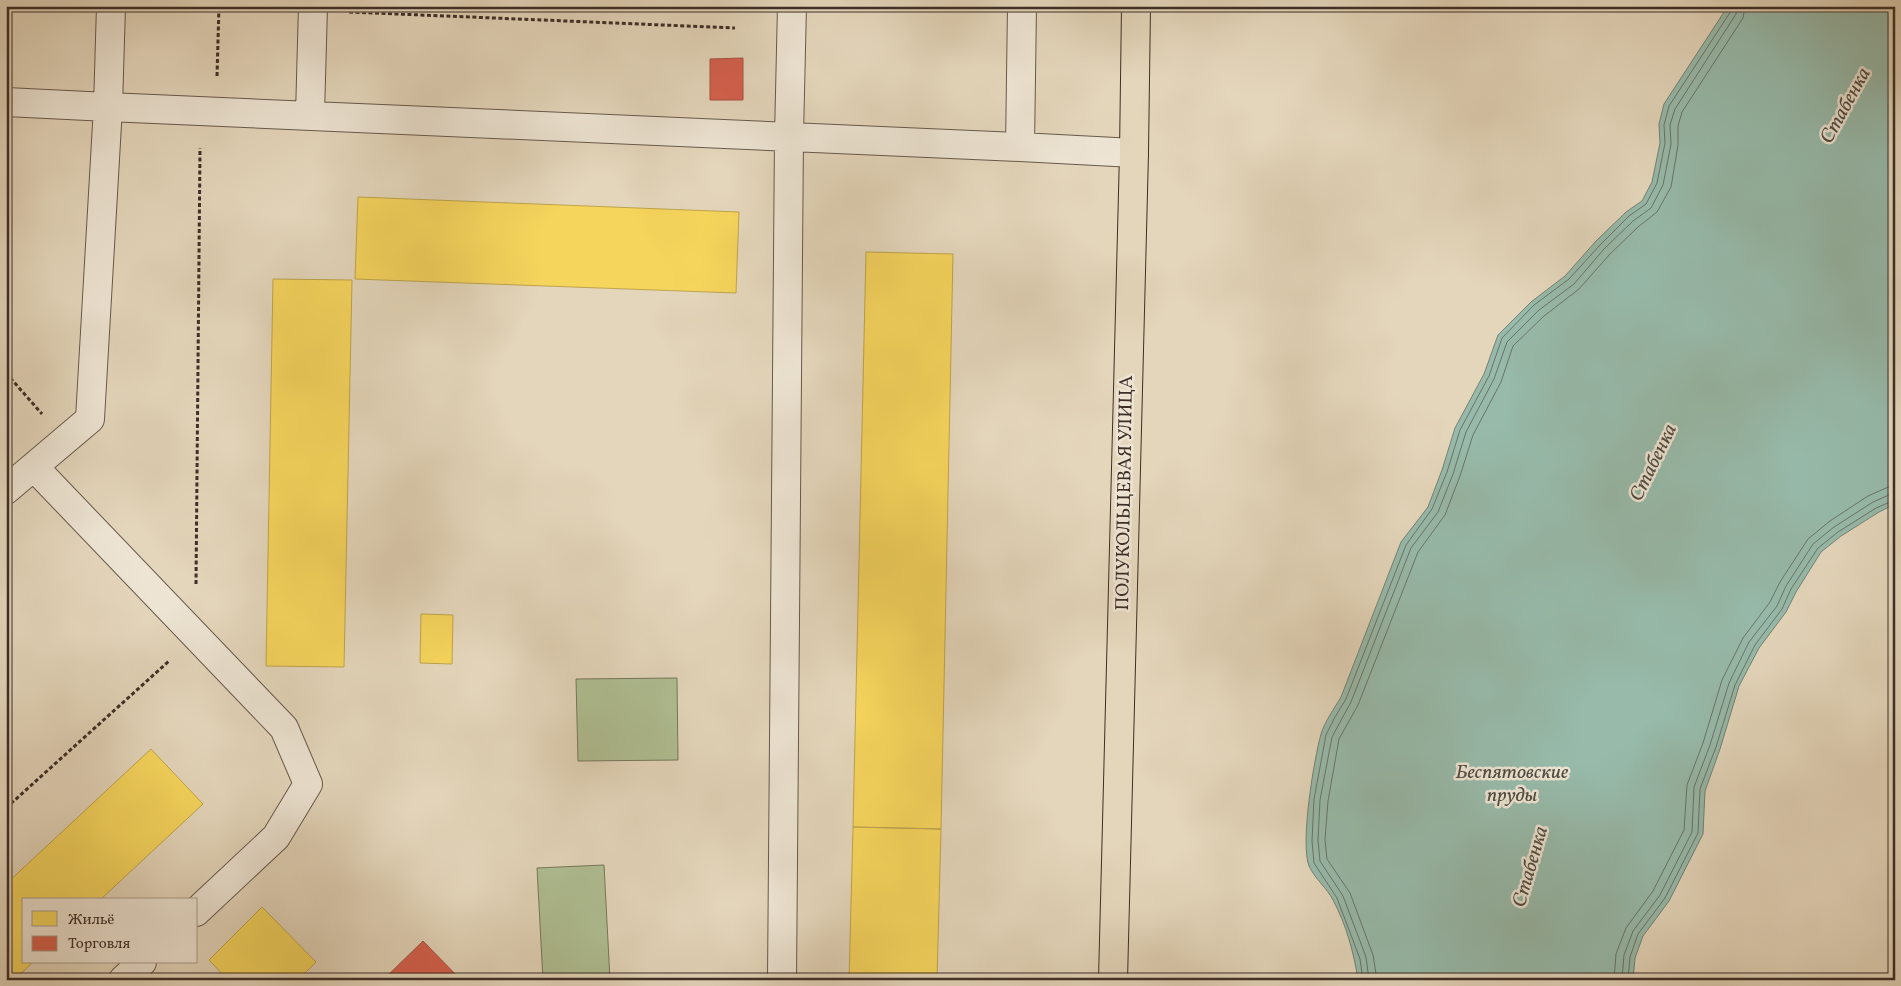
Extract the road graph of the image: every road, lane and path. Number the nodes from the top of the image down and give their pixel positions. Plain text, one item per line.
1 (111, 6) edge
2 (161, 6) edge
3 (792, 6) edge
4 (1022, 6) edge
5 (1136, 6) edge
6 (219, 7) edge
7 (313, 9) edge
8 (735, 28) dead end
9 (6, 102) edge
10 (108, 106) junction
11 (216, 111) junction
12 (310, 115) junction
13 (789, 136) junction
14 (1020, 147) junction
15 (1134, 153) junction
16 (6, 373) edge
17 (65, 440) junction
18 (34, 467) junction
19 (6, 490) edge
20 (195, 637) junction
21 (6, 808) edge
22 (198, 910) edge
23 (140, 964) edge
24 (123, 980) edge
25 (782, 980) edge
26 (1113, 980) edge

1 - 10 lane
2 - 6 path
3 - 13 lane
4 - 14 lane
5 - 15 main road, ПОЛУКОЛЬЦЕВАЯ УЛИЦА
6 - 7 path
6 - 11 path
7 - 8 path
7 - 12 lane
9 - 10 lane
10 - 11 lane
10 - 17 lane
11 - 12 lane
11 - 20 path
12 - 13 lane
13 - 14 lane
13 - 25 lane
14 - 15 lane
15 - 26 main road, ПОЛУКОЛЬЦЕВАЯ УЛИЦА
16 - 17 path
17 - 18 lane
18 - 19 lane
18 - 20 lane
20 - 21 path
20 - 22 lane
23 - 24 lane

